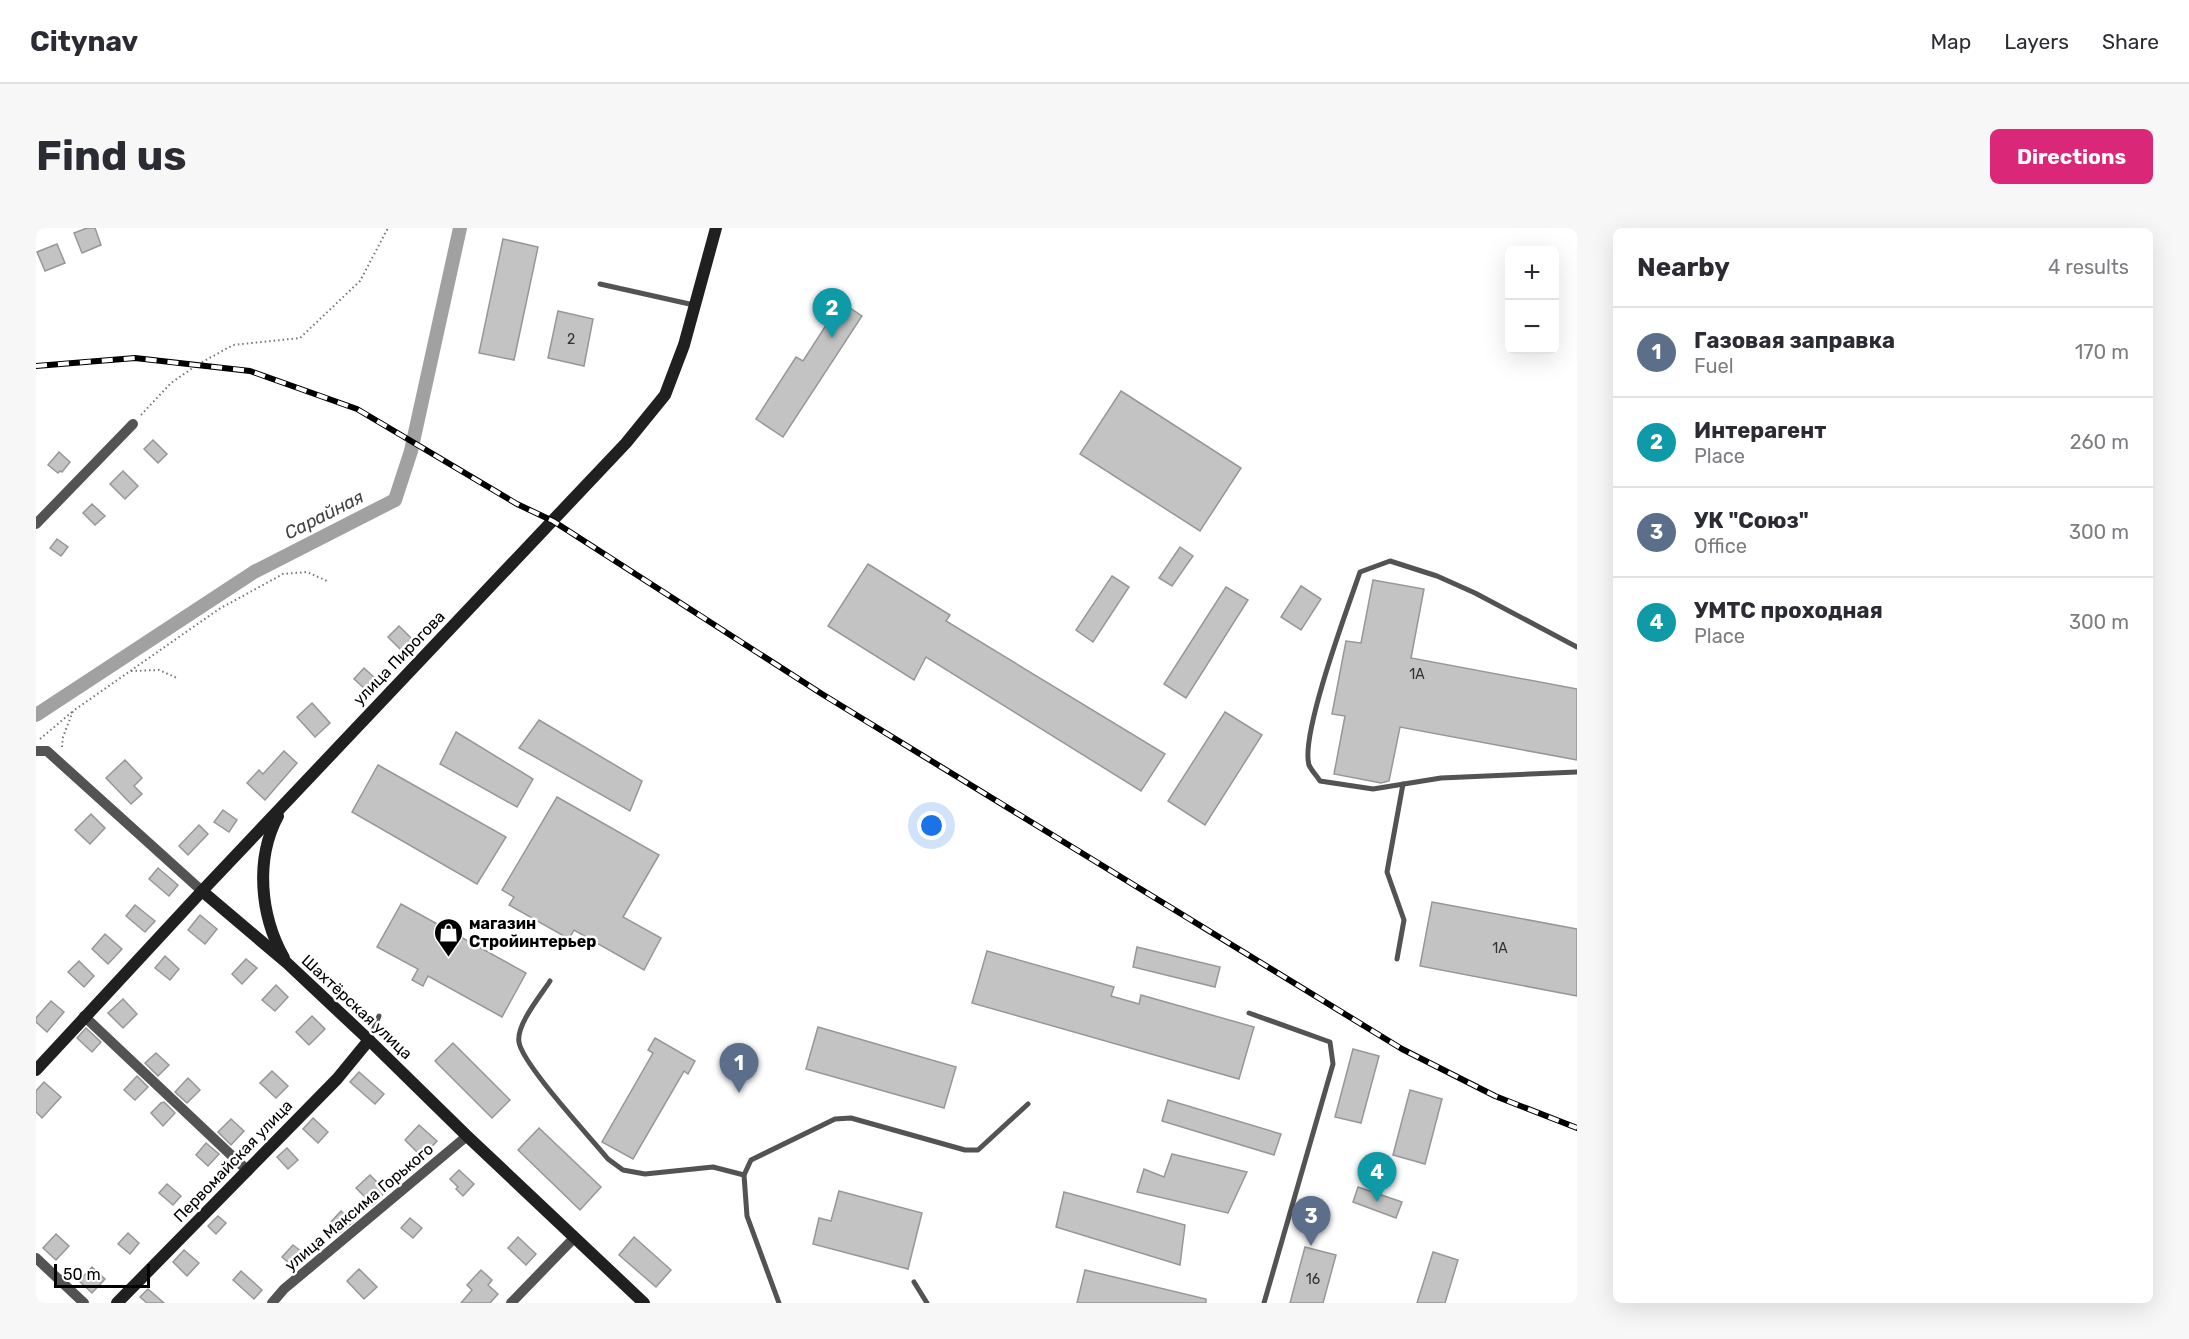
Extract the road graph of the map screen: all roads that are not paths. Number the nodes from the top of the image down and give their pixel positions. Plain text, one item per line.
1 (716, 228) edge
2 (600, 284) dead end
3 (696, 305) junction
4 (133, 424) road end
5 (36, 524) edge
6 (1577, 647) edge
7 (36, 751) edge
8 (1577, 772) edge
9 (1403, 784) junction
10 (284, 804) junction
11 (202, 891) junction
12 (1397, 959) dead end
13 (287, 963) junction
14 (550, 981) dead end
15 (1248, 1013) dead end
16 (84, 1016) junction
17 (379, 1016) dead end
18 (369, 1040) junction
19 (36, 1070) edge
20 (1028, 1104) dead end
21 (467, 1136) junction
22 (248, 1171) junction
23 (744, 1175) junction
24 (574, 1238) junction
25 (36, 1258) edge
26 (914, 1282) dead end
27 (84, 1303) edge
28 (117, 1303) edge
29 (272, 1303) edge
30 (512, 1303) edge
31 (644, 1303) edge
32 (779, 1303) edge
33 (927, 1303) edge
34 (1264, 1303) edge

1 - 3 main road, улица Пирогова
2 - 3 lane
3 - 10 main road, улица Пирогова
4 - 5 street
6 - 9 lane
7 - 11 street, Шахтёрская улица
8 - 9 lane
9 - 12 lane
10 - 11 main road, улица Пирогова
10 - 13 main road
11 - 13 main road, Шахтёрская улица
11 - 16 main road, улица Пирогова
13 - 18 main road, Шахтёрская улица
14 - 23 lane
15 - 34 lane
16 - 19 main road, улица Пирогова
16 - 22 street
17 - 18 lane
18 - 21 main road, Шахтёрская улица
18 - 22 main road, Первомайская улица
20 - 23 lane
21 - 24 main road, Шахтёрская улица
21 - 29 street, улица Максима Горького
22 - 28 main road, Первомайская улица
23 - 32 lane
24 - 30 street
24 - 31 main road, Шахтёрская улица
25 - 27 street
26 - 33 lane

